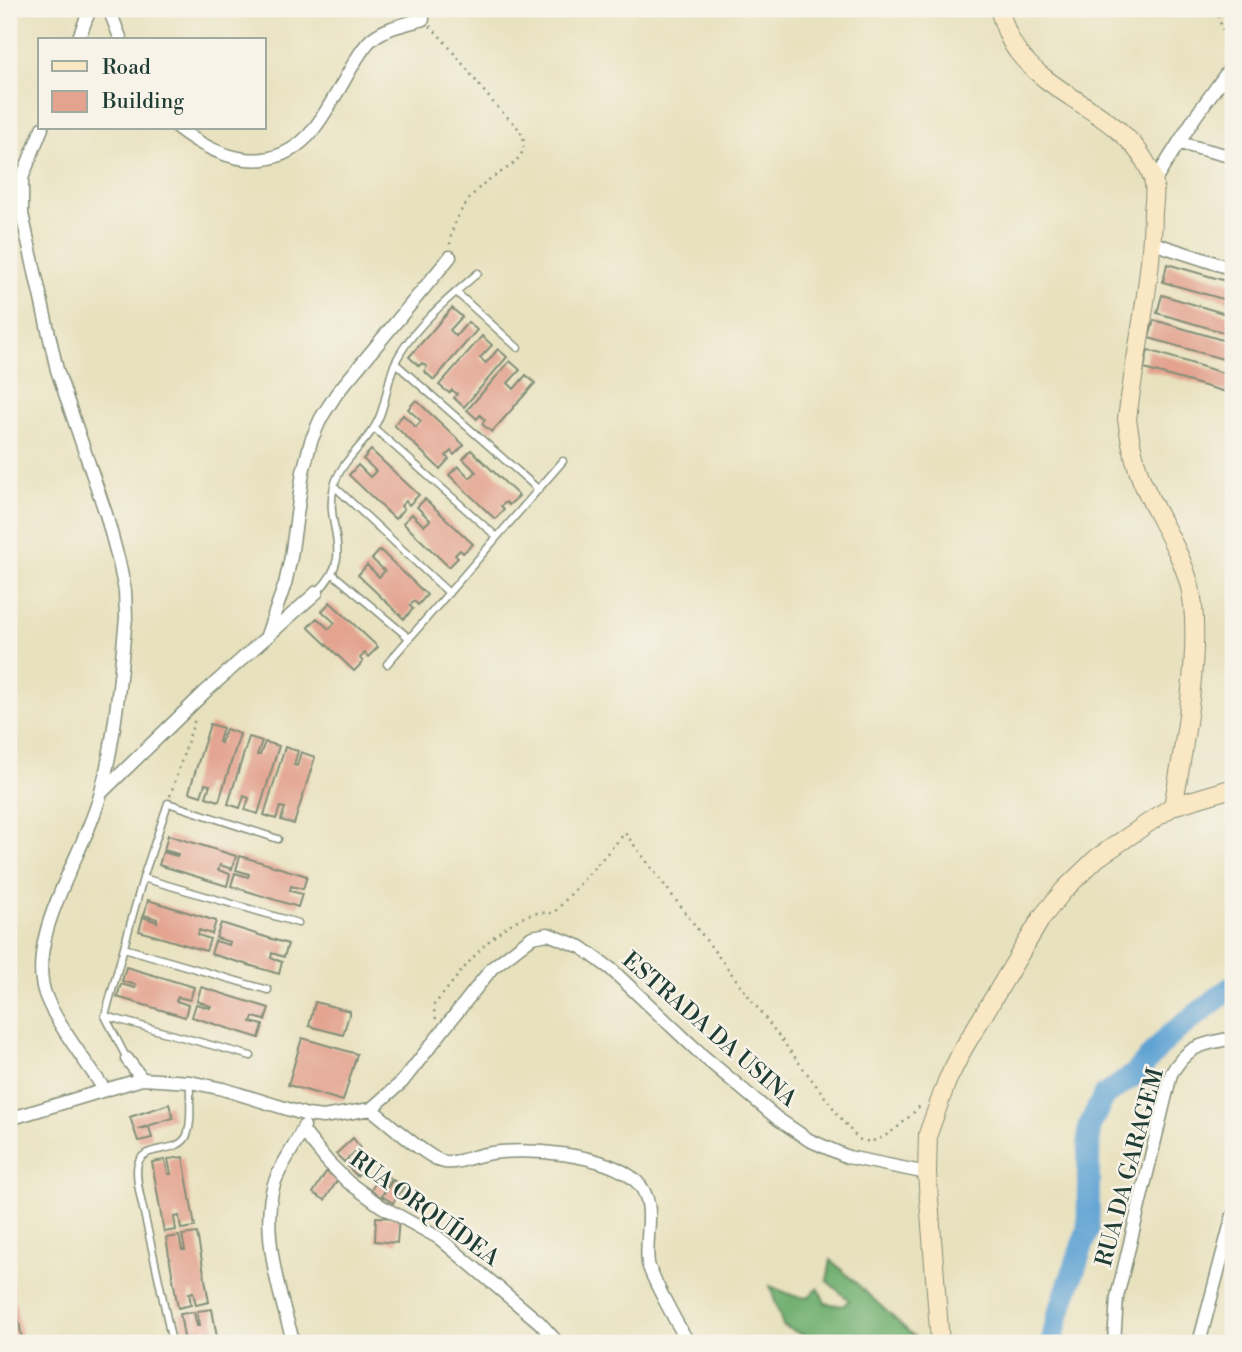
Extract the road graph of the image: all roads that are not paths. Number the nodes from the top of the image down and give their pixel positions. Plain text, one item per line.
1 (90, 9) edge
2 (109, 9) edge
3 (999, 9) edge
4 (423, 19) road end
5 (79, 38) edge
6 (120, 38) edge
7 (1233, 64) edge
8 (41, 130) edge
9 (181, 130) edge
10 (1179, 143) junction
11 (1233, 157) edge
12 (1154, 181) junction
13 (1153, 243) junction
14 (450, 257) road end
15 (1233, 269) edge
16 (478, 273) dead end
17 (456, 292) junction
18 (518, 348) dead end
19 (396, 363) junction
20 (374, 428) junction
21 (563, 461) dead end
22 (334, 486) junction
23 (538, 489) junction
24 (497, 537) junction
25 (333, 574) junction
26 (317, 592) joint
27 (449, 593) junction
28 (266, 638) junction
29 (409, 638) junction
30 (387, 664) dead end
31 (1233, 788) edge
32 (101, 794) junction
33 (1173, 806) junction
34 (278, 839) dead end
35 (144, 878) junction
36 (298, 923) dead end
37 (124, 948) junction
38 (268, 990) dead end
39 (105, 1016) junction
40 (1233, 1038) edge
41 (251, 1056) dead end
42 (127, 1059) joint
43 (142, 1079) junction
44 (190, 1082) junction
45 (104, 1089) junction
46 (371, 1109) junction
47 (307, 1115) junction
48 (9, 1119) edge
49 (302, 1130) junction
50 (927, 1172) junction
51 (1233, 1215) edge
52 (172, 1343) edge
53 (294, 1343) edge
54 (558, 1343) edge
55 (690, 1343) edge
56 (940, 1343) edge
57 (1114, 1343) edge
58 (1199, 1343) edge

1 - 5 street
2 - 6 street
3 - 12 street
4 - 9 street
7 - 10 street
8 - 32 street
10 - 11 street
10 - 12 street
12 - 13 street
13 - 15 street
13 - 33 street
14 - 28 street
16 - 17 lane
17 - 18 lane
17 - 19 lane
19 - 20 lane
19 - 23 lane
20 - 22 lane
20 - 24 lane
21 - 23 lane
22 - 25 lane
22 - 27 lane
23 - 24 lane
24 - 27 lane
25 - 26 lane
25 - 29 lane
26 - 28 street
27 - 29 lane
28 - 32 street
29 - 30 lane
31 - 33 street
32 - 45 street
33 - 50 street
34 - 35 lane
35 - 36 lane
35 - 37 lane
37 - 38 lane
37 - 39 lane
39 - 41 lane
39 - 42 lane
40 - 57 street, RUA DA GARAGEM
42 - 43 street
43 - 44 street
43 - 45 street
44 - 47 street
44 - 52 lane
45 - 48 street
46 - 47 street
46 - 50 street, ESTRADA DA USINA
46 - 55 street
47 - 49 street
49 - 53 street
49 - 54 street, RUA ORQUÍDEA
50 - 56 street
51 - 58 street

